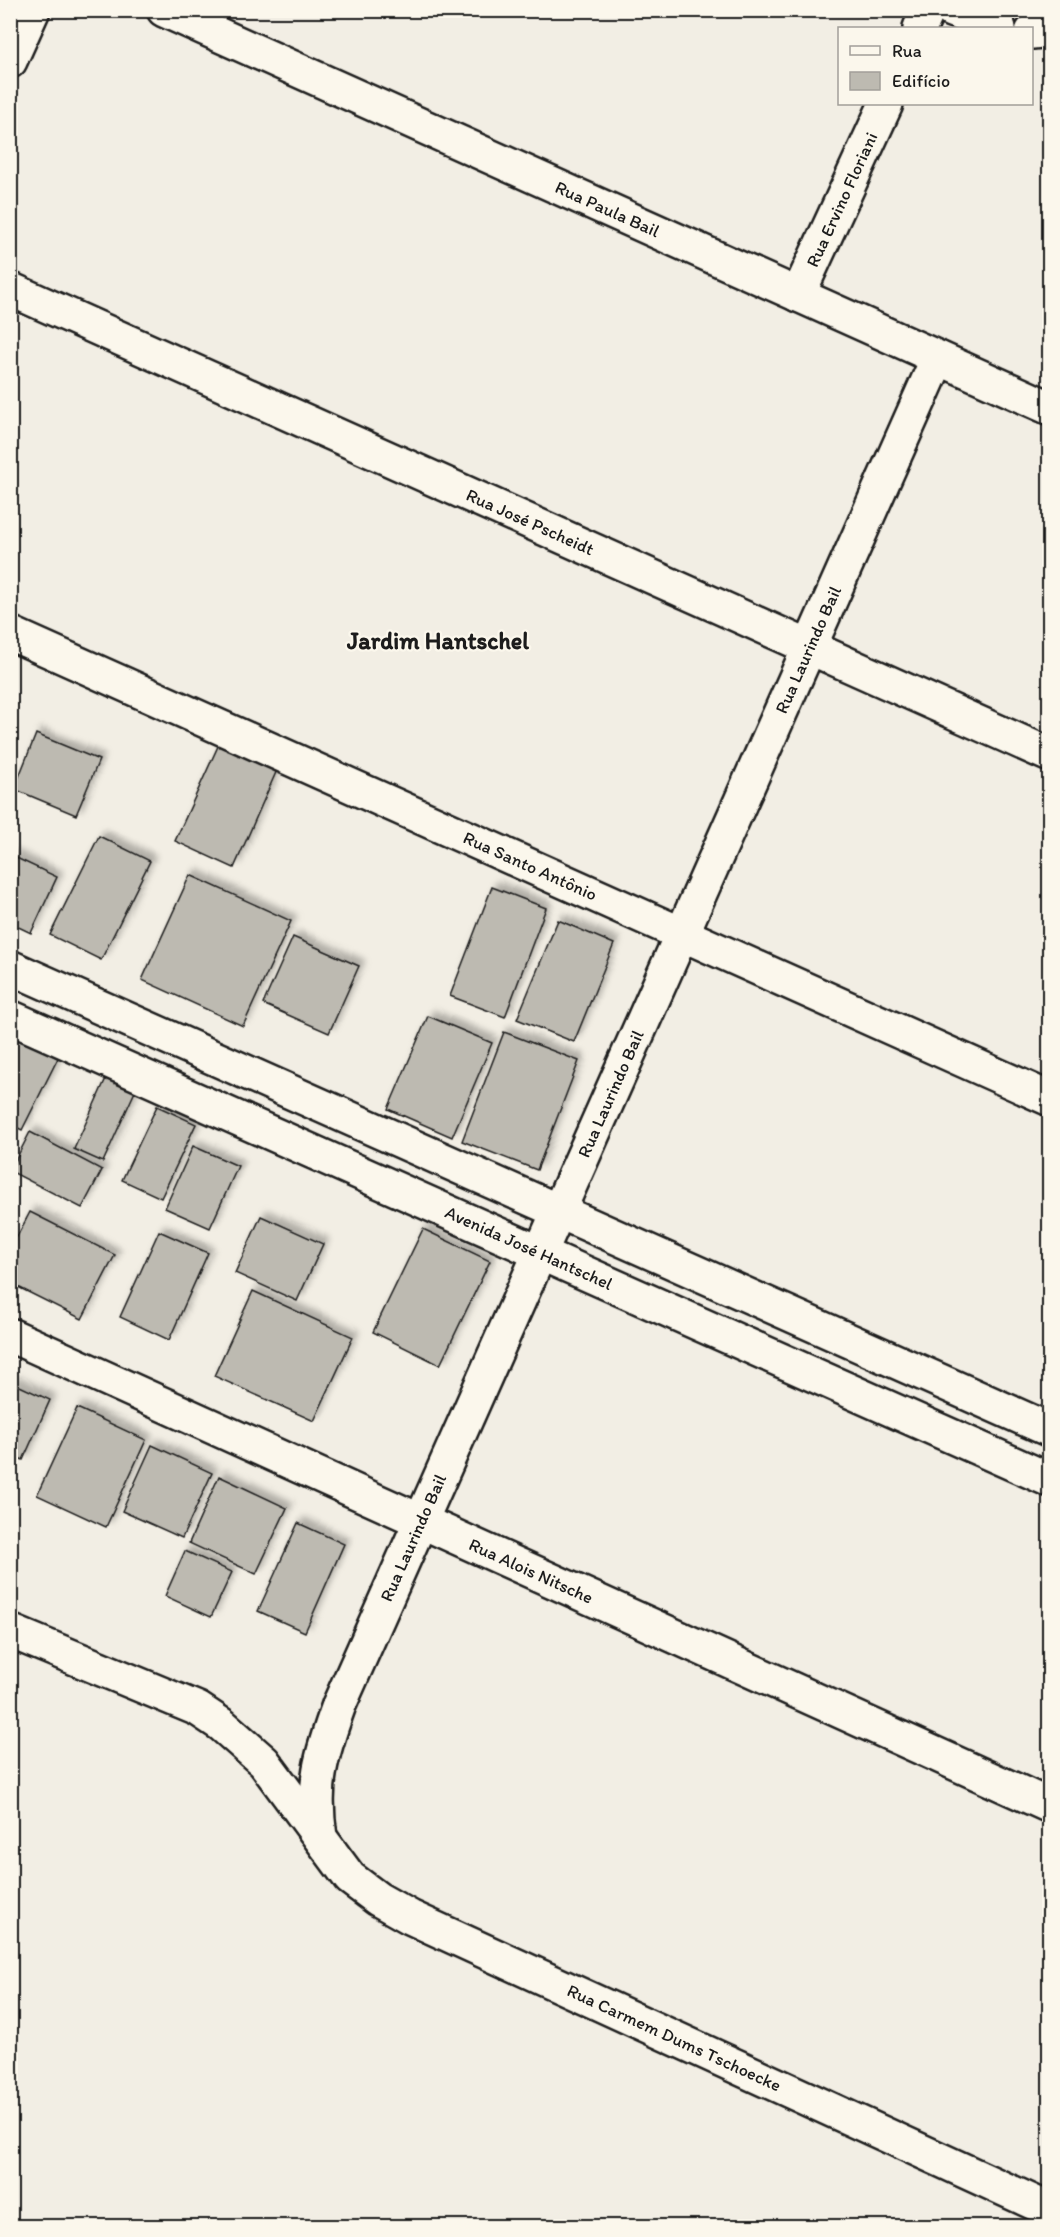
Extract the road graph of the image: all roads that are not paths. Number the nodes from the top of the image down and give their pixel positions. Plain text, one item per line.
1 (33, 10) edge
2 (164, 10) edge
3 (928, 10) edge
4 (951, 10) edge
5 (920, 27) edge
6 (996, 27) edge
7 (1050, 30) edge
8 (1033, 32) edge
9 (10, 61) edge
10 (886, 105) edge
11 (10, 289) edge
12 (798, 295) junction
13 (938, 358) junction
14 (1050, 408) edge
15 (10, 633) edge
16 (809, 648) junction
17 (1050, 755) edge
18 (682, 934) junction
19 (10, 967) edge
20 (10, 1017) edge
21 (1050, 1099) edge
22 (560, 1212) junction
23 (542, 1254) junction
24 (10, 1335) edge
25 (1050, 1430) edge
26 (1050, 1480) edge
27 (421, 1521) junction
28 (10, 1631) edge
29 (1050, 1806) edge
30 (320, 1837) junction
31 (1050, 2210) edge

1 - 9 street
2 - 12 street, Rua Paula Bail
3 - 5 street
4 - 6 street
7 - 8 street
10 - 12 street, Rua Ervino Floriani
11 - 16 street, Rua José Pscheidt
12 - 13 street, Rua Paula Bail
13 - 14 street, Rua Paula Bail
13 - 16 street, Rua Laurindo Bail
15 - 18 street, Rua Santo Antônio
16 - 17 street, Rua José Pscheidt
16 - 18 street, Rua Laurindo Bail
18 - 21 street, Rua Santo Antônio
18 - 22 street, Rua Laurindo Bail
19 - 22 street
20 - 23 street, Avenida José Hantschel
22 - 23 street, Rua Laurindo Bail
22 - 25 street
23 - 26 street, Avenida José Hantschel
23 - 27 street, Rua Laurindo Bail
24 - 27 street, Rua Alois Nitsche
27 - 29 street, Rua Alois Nitsche
27 - 30 street, Rua Laurindo Bail
28 - 30 street, Rua Carmem Dums Tschoecke
30 - 31 street, Rua Carmem Dums Tschoecke

